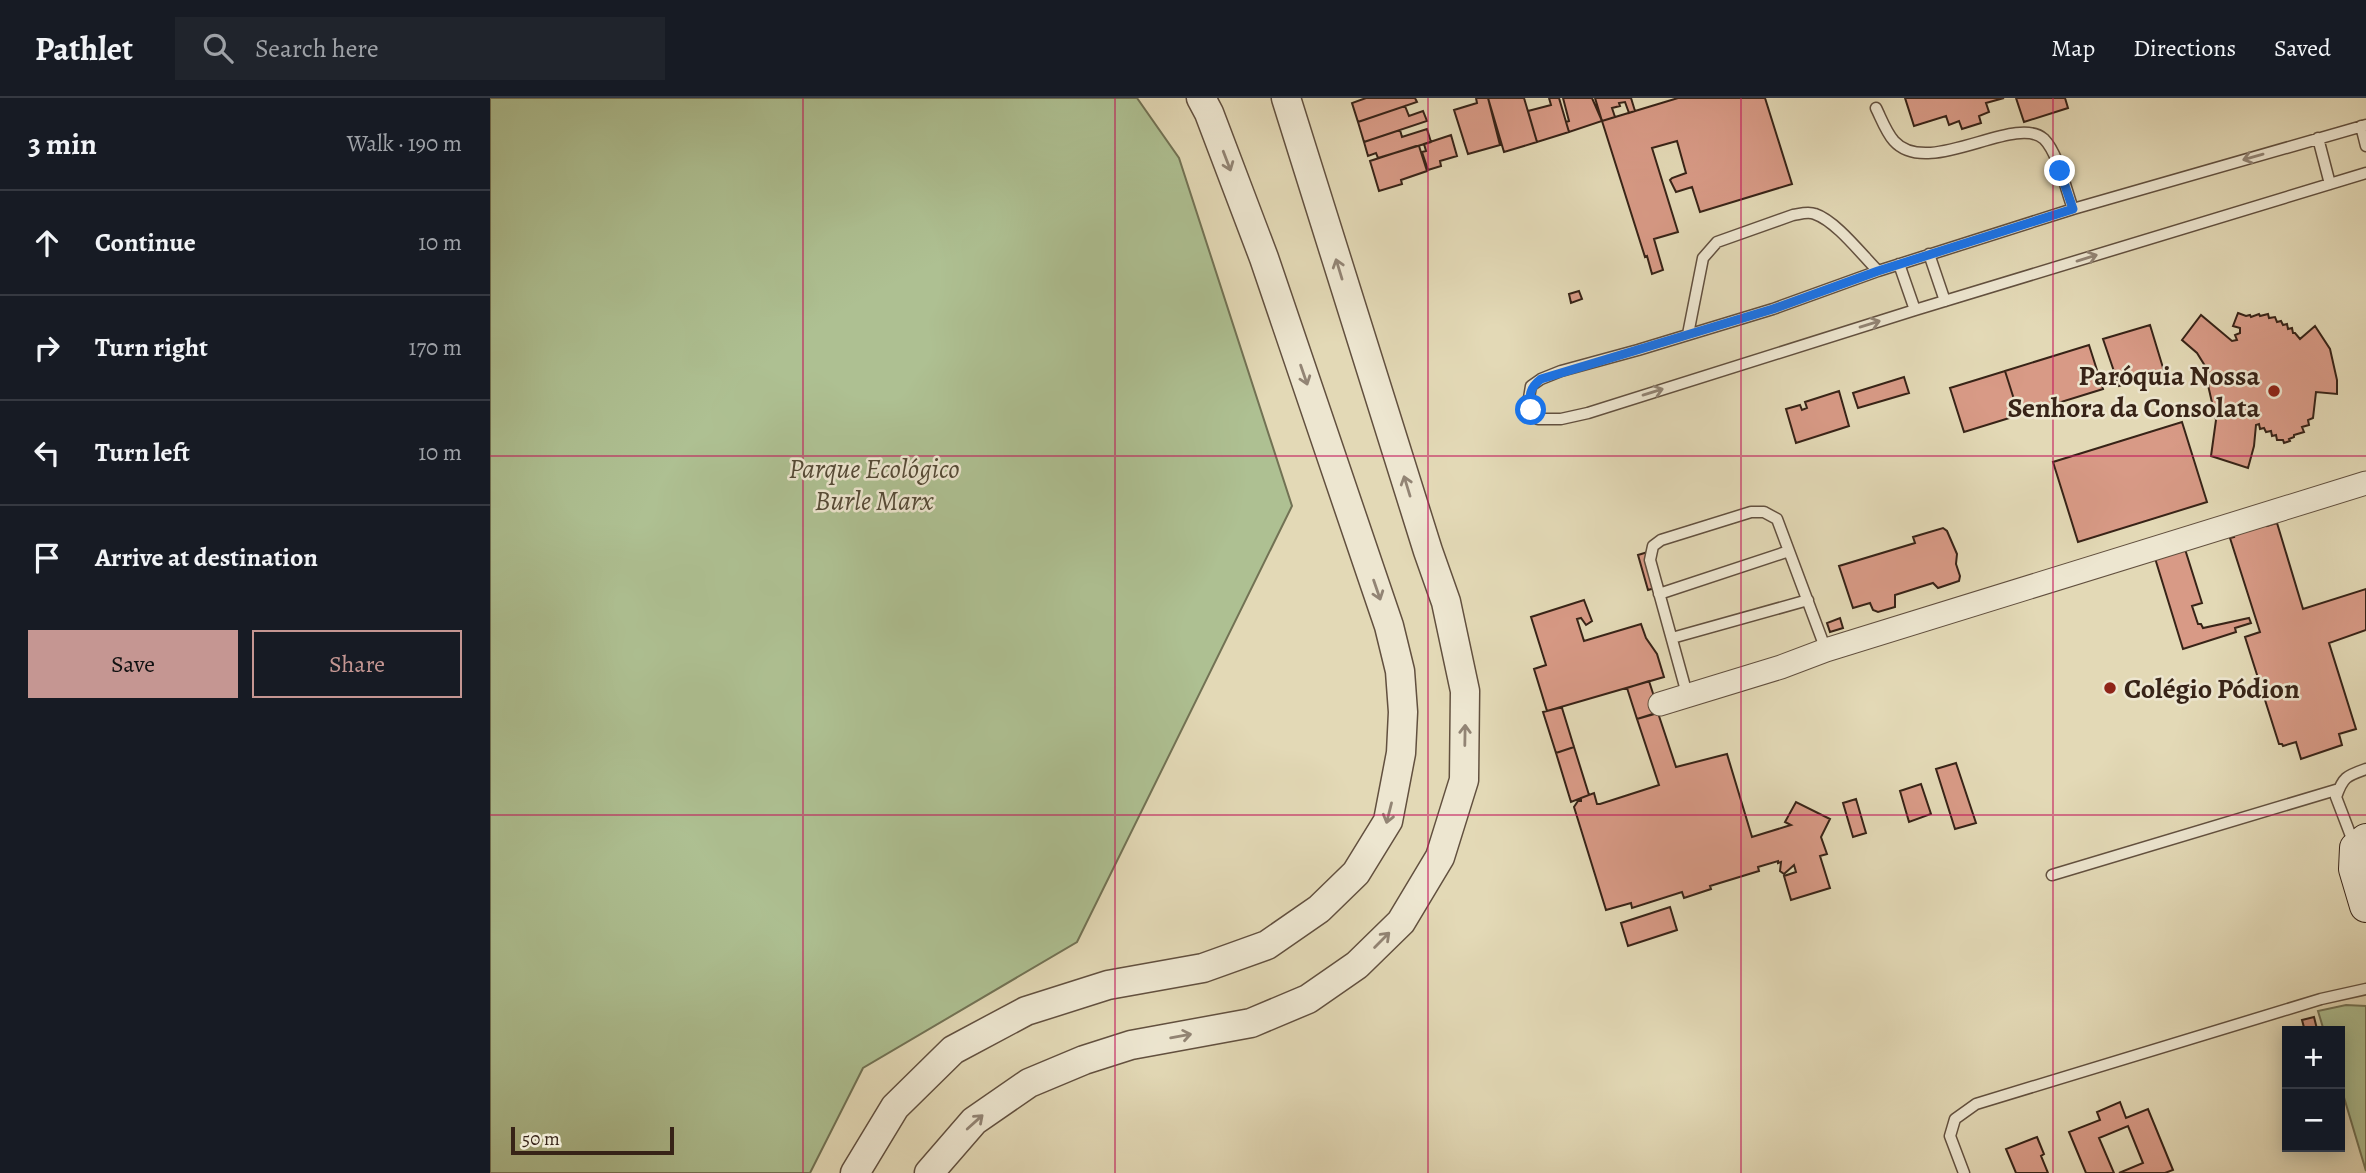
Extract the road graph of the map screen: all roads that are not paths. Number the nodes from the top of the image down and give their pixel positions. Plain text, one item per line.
1 (1201, 98) edge
2 (1286, 98) edge
3 (1875, 108) dead end
4 (2363, 126) edge
5 (2318, 138) junction
6 (2366, 146) edge
7 (2366, 173) edge
8 (2330, 184) junction
9 (2073, 209) junction
10 (1930, 254) junction
11 (1899, 264) junction
12 (1878, 271) junction
13 (1945, 301) junction
14 (1914, 310) junction
15 (1688, 334) junction
16 (2366, 483) edge
17 (1790, 551) junction
18 (1658, 594) junction
19 (1808, 600) junction
20 (1672, 638) junction
21 (1826, 650) junction
22 (1688, 694) junction
23 (1660, 704) dead end
24 (2366, 769) edge
25 (2339, 789) junction
26 (2361, 844) edge
27 (2052, 875) dead end
28 (2366, 906) edge
29 (2366, 989) edge
30 (855, 1173) edge
31 (929, 1173) edge
32 (1964, 1173) edge

1 -> 30 street
31 -> 2 street
3 - 9 lane
4 - 5 lane
4 - 6 lane
5 - 8 lane
5 -> 9 lane
7 - 8 lane
13 -> 8 lane
9 - 10 lane
10 - 11 lane
10 - 13 lane
11 - 12 lane
11 - 14 lane
12 - 15 lane
12 - 15 lane
13 - 14 lane
15 -> 14 lane
16 - 21 street
17 - 18 lane
17 - 18 lane
17 - 19 lane
18 - 20 lane
19 - 20 lane
19 - 21 lane
20 - 22 lane
21 - 22 street
22 - 23 street
24 - 25 lane
25 - 26 lane
25 - 27 lane
26 - 28 main road
29 - 32 lane

